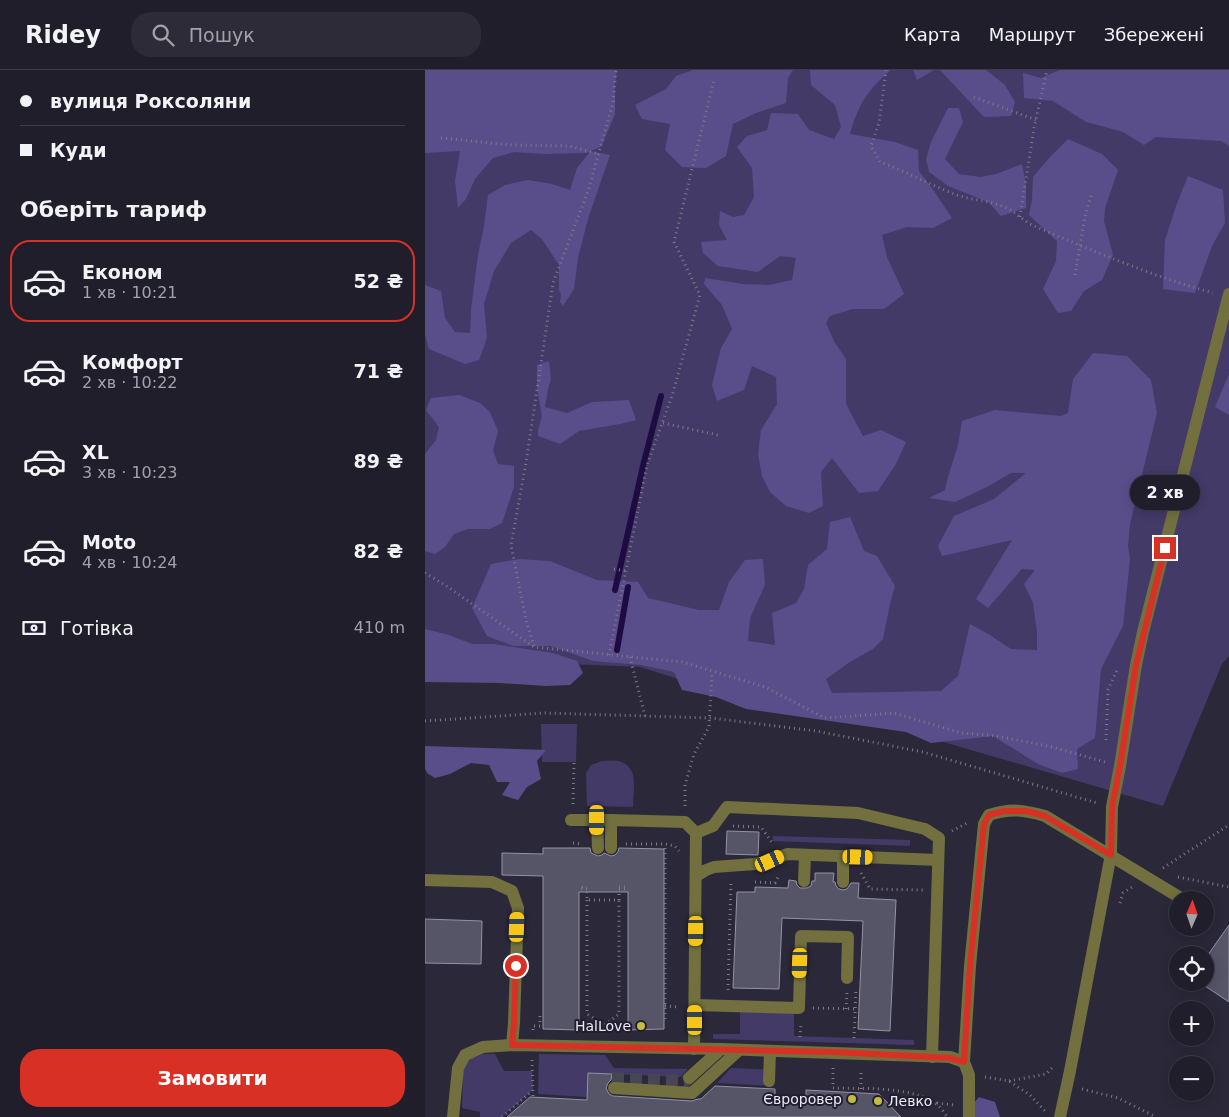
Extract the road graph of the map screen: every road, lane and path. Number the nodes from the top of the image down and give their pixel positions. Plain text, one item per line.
1 (616, 70) edge
2 (886, 70) edge
3 (1047, 70) edge
4 (713, 80) dead end
5 (974, 98) dead end
6 (1036, 120) junction
7 (441, 138) dead end
8 (599, 154) junction
9 (1092, 193) dead end
10 (1020, 216) junction
11 (1081, 244) junction
12 (1075, 274) dead end
13 (1229, 296) edge
14 (663, 423) junction
15 (718, 434) dead end
16 (614, 569) dead end
17 (626, 571) junction
18 (425, 573) edge
19 (534, 647) junction
20 (609, 655) junction
21 (630, 657) junction
22 (713, 672) junction
23 (645, 716) junction
24 (709, 718) junction
25 (425, 721) edge
26 (574, 762) dead end
27 (1120, 766) junction
28 (1112, 807) junction
29 (572, 820) joint
30 (597, 820) junction
31 (611, 820) junction
32 (987, 820) junction
33 (685, 822) junction
34 (696, 833) junction
35 (939, 838) junction
36 (665, 844) dead end
37 (598, 848) dead end
38 (611, 848) dead end
39 (1111, 855) junction
40 (804, 860) junction
41 (938, 860) junction
42 (843, 861) junction
43 (696, 876) junction
44 (425, 880) edge
45 (731, 881) dead end
46 (804, 881) dead end
47 (749, 882) dead end
48 (843, 882) dead end
49 (587, 889) dead end
50 (619, 889) dead end
51 (924, 890) dead end
52 (1170, 891) edge
53 (587, 900) junction
54 (619, 900) junction
55 (847, 978) dead end
56 (695, 1004) junction
57 (665, 1006) junction
58 (727, 1006) junction
59 (682, 1007) dead end
60 (799, 1008) junction
61 (540, 1013) dead end
62 (665, 1019) dead end
63 (540, 1026) dead end
64 (854, 1044) dead end
65 (1075, 1044) junction
66 (512, 1045) junction
67 (694, 1049) junction
68 (721, 1049) junction
69 (739, 1050) junction
70 (769, 1051) junction
71 (834, 1052) junction
72 (932, 1057) junction
73 (964, 1062) junction
74 (969, 1075) junction
75 (689, 1078) tunnel mouth
76 (769, 1081) dead end
77 (1009, 1081) junction
78 (1067, 1085) junction
79 (615, 1088) dead end
80 (533, 1090) dead end
81 (936, 1103) junction
82 (957, 1105) dead end
83 (453, 1117) edge
84 (502, 1117) edge
85 (947, 1117) edge
86 (969, 1117) edge
87 (1050, 1117) edge
88 (1060, 1117) edge
89 (1157, 1117) edge

1 - 8 path
2 - 10 path
3 - 6 path
4 - 14 path
5 - 6 path
6 - 10 path
7 - 8 path
8 - 19 path
9 - 11 path
10 - 11 path
11 - 12 path
11 - 13 path
13 - 27 lane
14 - 15 path
14 - 17 path
16 - 17 path
17 - 20 path
18 - 19 path
19 - 20 path
20 - 21 path
21 - 22 path
21 - 23 path
22 - 24 path
22 - 27 path
23 - 24 path
23 - 25 path
24 - 28 path
24 - 33 path
26 - 29 path
27 - 28 lane
28 - 39 lane
29 - 30 lane
30 - 31 lane
30 - 37 lane
31 - 33 lane
31 - 38 lane
32 - 35 path
32 - 39 lane
32 - 73 lane
33 - 34 lane
34 - 35 lane
34 - 43 lane
35 - 41 lane
36 - 57 path
39 - 52 lane
39 - 65 lane
40 - 42 lane
40 - 43 lane
40 - 46 lane
40 - 47 path
41 - 42 lane
41 - 72 lane
42 - 48 lane
42 - 51 path
43 - 56 lane
44 - 66 lane
45 - 58 path
49 - 53 path
50 - 54 path
53 - 54 path
53 - 54 path
55 - 60 lane
56 - 58 lane
56 - 67 lane
57 - 59 path
57 - 62 path
58 - 60 lane
60 - 64 path
61 - 63 path
65 - 77 path
65 - 78 lane
66 - 67 lane
66 - 83 lane
67 - 68 lane
68 - 69 lane
68 - 75 lane
69 - 70 lane
69 - 79 lane
70 - 71 lane
70 - 76 lane
71 - 72 lane
71 - 81 path
72 - 73 lane
73 - 74 lane
74 - 77 path
74 - 86 lane
77 - 87 path
78 - 88 lane
78 - 89 path
80 - 84 path
81 - 82 path
81 - 85 path

